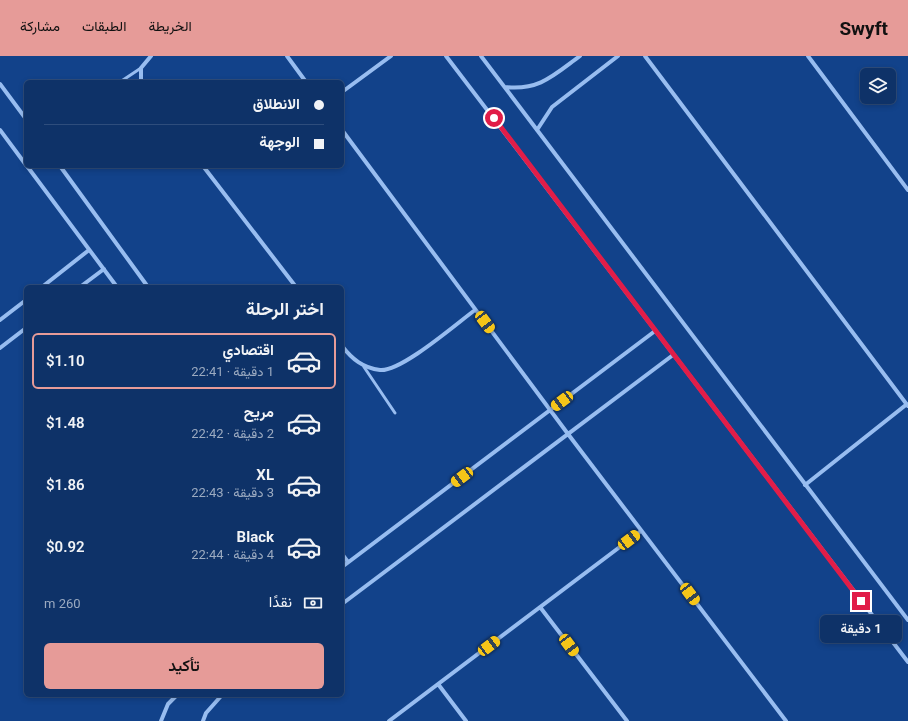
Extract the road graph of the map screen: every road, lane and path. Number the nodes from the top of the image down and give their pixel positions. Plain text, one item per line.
1 (151, 56) edge
2 (287, 56) edge
3 (391, 56) edge
4 (446, 56) edge
5 (481, 56) edge
6 (580, 56) edge
7 (618, 56) edge
8 (645, 56) edge
9 (808, 56) edge
10 (141, 68) junction
11 (123, 80) edge
12 (141, 80) edge
13 (305, 80) edge
14 (0, 84) edge
15 (505, 87) junction
16 (344, 91) edge
17 (24, 117) edge
18 (0, 130) edge
19 (537, 130) junction
20 (344, 133) edge
21 (24, 162) edge
22 (28, 168) edge
23 (61, 168) edge
24 (205, 168) edge
25 (908, 190) edge
26 (89, 250) junction
27 (104, 269) junction
28 (45, 285) edge
29 (83, 285) edge
30 (116, 285) edge
31 (147, 285) edge
32 (294, 285) edge
33 (24, 302) edge
34 (475, 310) junction
35 (0, 320) edge
36 (24, 330) edge
37 (655, 331) junction
38 (0, 348) edge
39 (344, 348) edge
40 (673, 355) junction
41 (364, 367) junction
42 (907, 405) edge
43 (550, 410) junction
44 (394, 413) dead end
45 (568, 434) junction
46 (805, 485) junction
47 (641, 531) junction
48 (344, 557) edge
49 (348, 562) junction
50 (344, 565) edge
51 (344, 602) edge
52 (540, 607) junction
53 (908, 620) edge
54 (908, 662) edge
55 (438, 684) junction
56 (175, 697) edge
57 (220, 697) edge
58 (161, 721) edge
59 (203, 721) edge
60 (389, 721) edge
61 (466, 721) edge
62 (627, 721) edge
63 (786, 721) edge

1 - 10 street
2 - 13 street
3 - 16 street
4 - 37 street
5 - 15 street
6 - 15 street
7 - 19 street
8 - 42 street
9 - 25 street
10 - 11 lane
10 - 12 street
14 - 17 street
15 - 19 street
18 - 21 street
19 - 46 street
20 - 34 street
22 - 26 street
23 - 31 street
24 - 32 street
26 - 27 street
26 - 28 street
27 - 29 street
27 - 30 street
33 - 35 street
34 - 41 street
34 - 43 street
36 - 38 street
37 - 40 street
37 - 43 street
39 - 41 street
40 - 45 street
40 - 54 street
41 - 44 lane
42 - 46 street
43 - 45 street
43 - 49 street
45 - 47 street
45 - 51 street
46 - 53 street
47 - 52 street
47 - 63 street
48 - 49 street
49 - 50 street
52 - 55 street
52 - 62 street
55 - 60 street
55 - 61 street
56 - 58 street
57 - 59 street

